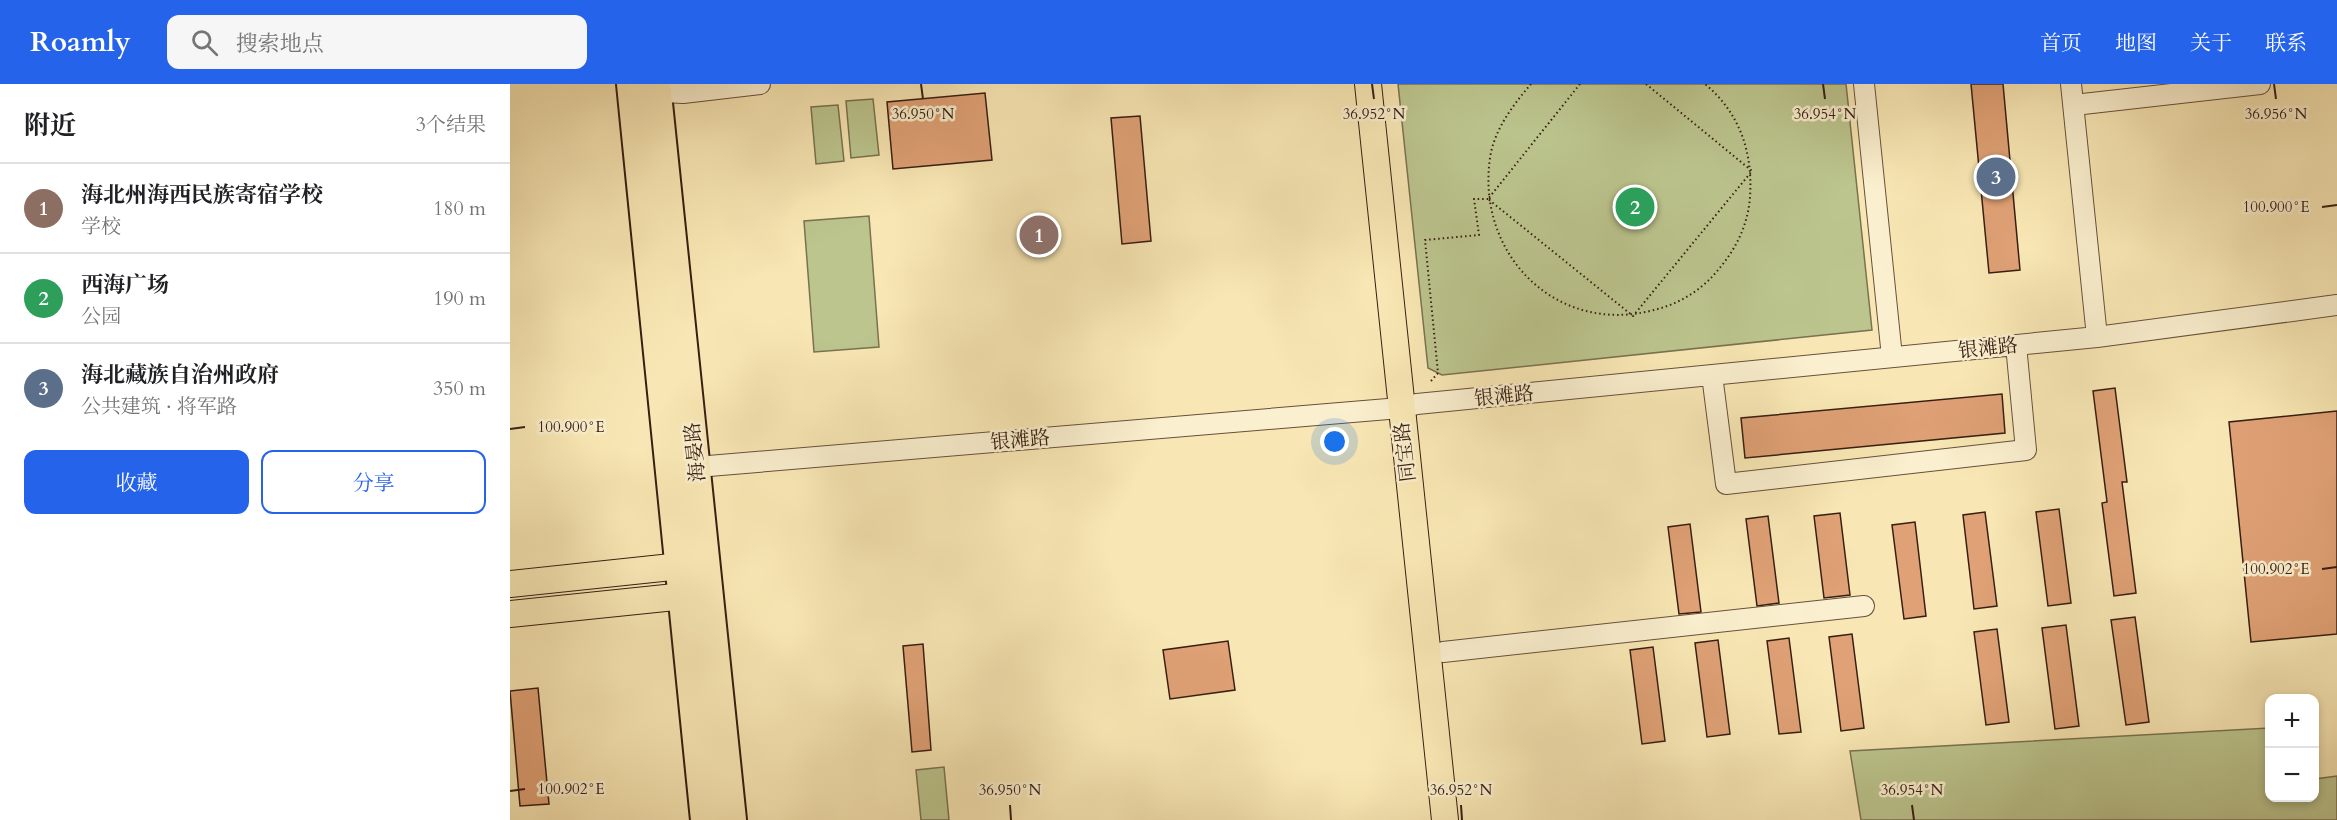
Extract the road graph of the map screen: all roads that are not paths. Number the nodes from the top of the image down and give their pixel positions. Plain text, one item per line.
1 (760, 84) edge
2 (1368, 84) edge
3 (1383, 84) edge
4 (1864, 84) edge
5 (2071, 84) edge
6 (2260, 84) edge
7 (644, 88) edge
8 (2074, 105) junction
9 (2337, 305) edge
10 (2097, 337) junction
11 (2016, 345) junction
12 (1892, 357) junction
13 (1712, 375) junction
14 (1408, 406) junction
15 (683, 469) junction
16 (693, 565) junction
17 (510, 584) edge
18 (696, 595) junction
19 (1864, 606) dead end
20 (510, 614) edge
21 (1443, 652) junction
22 (705, 820) edge
23 (732, 820) edge
24 (1445, 820) edge
25 (1461, 820) edge

1 - 7 street
2 - 14 main road, 同宝路
3 - 14 main road, 同宝路
4 - 12 street
5 - 8 street
6 - 8 street
7 - 15 highway, 海晏路
8 - 10 street
9 - 10 street, 银滩路
10 - 11 street, 银滩路
11 - 12 street, 银滩路
11 - 13 street
12 - 13 street, 银滩路
13 - 14 street, 银滩路
14 - 15 street, 银滩路
14 - 21 main road, 同宝路
14 - 24 main road, 同宝路
15 - 16 highway, 海晏路
16 - 17 main road
16 - 18 highway, 海晏路
18 - 20 main road
18 - 22 highway, 海晏路
18 - 23 highway, 海晏路
19 - 21 street
21 - 25 main road, 同宝路

